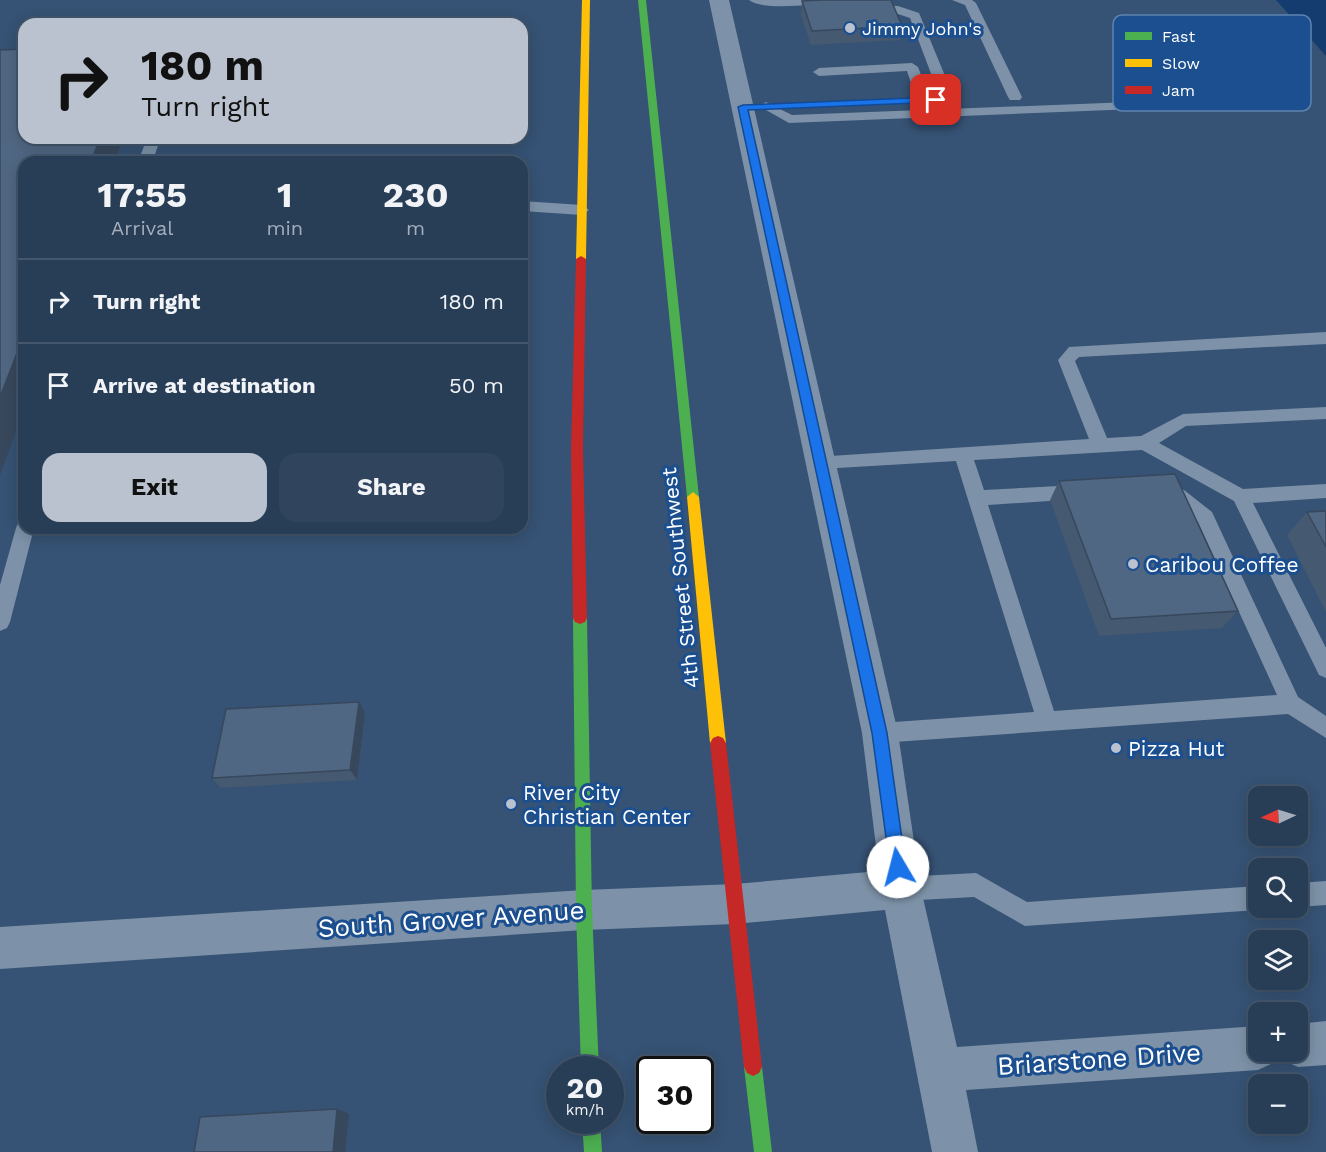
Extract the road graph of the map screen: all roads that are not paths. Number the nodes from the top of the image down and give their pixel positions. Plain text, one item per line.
1 (586, 0) edge
2 (642, 0) edge
3 (719, 0) edge
4 (755, 0) edge
5 (830, 0) edge
6 (810, 1) edge
7 (964, 2) edge
8 (819, 72) dead end
9 (1015, 97) junction
10 (924, 100) junction
11 (948, 100) junction
12 (754, 107) junction
13 (1113, 107) edge
14 (1095, 108) junction
15 (528, 206) edge
16 (582, 210) junction
17 (1326, 338) edge
18 (1326, 413) edge
19 (1144, 443) junction
20 (1101, 446) junction
21 (963, 453) junction
22 (821, 462) junction
23 (1146, 488) edge
24 (1101, 491) edge
25 (1326, 491) edge
26 (1241, 496) junction
27 (977, 498) junction
28 (23, 534) edge
29 (0, 622) edge
30 (1326, 669) edge
31 (1291, 704) junction
32 (1047, 721) junction
33 (1326, 728) edge
34 (880, 733) junction
35 (901, 889) junction
36 (1326, 893) edge
37 (1308, 894) edge
38 (1248, 899) edge
39 (735, 904) junction
40 (584, 910) junction
41 (0, 948) edge
42 (1326, 1043) edge
43 (1308, 1044) edge
44 (1248, 1049) edge
45 (589, 1056) edge
46 (940, 1070) junction
47 (591, 1134) edge
48 (592, 1152) edge
49 (763, 1152) edge
50 (955, 1152) edge

1 - 16 main road
2 - 39 main road, 4th Street Southwest
3 - 12 street
4 - 6 lane
5 - 6 lane
6 - 11 lane
7 - 9 lane
8 - 10 lane
9 - 11 lane
9 - 14 lane
10 - 11 lane
10 - 12 lane
12 - 14 lane
12 - 22 street
13 - 14 lane
15 - 16 lane
16 - 40 main road
17 - 20 lane
18 - 19 lane
19 - 20 lane
19 - 26 lane
20 - 21 lane
21 - 22 lane
21 - 27 lane
22 - 34 street
23 - 31 lane
24 - 27 lane
25 - 26 lane
26 - 30 lane
27 - 32 lane
28 - 29 lane
31 - 32 lane
31 - 33 lane
32 - 34 lane
34 - 35 street
35 - 38 lane
35 - 39 street, South Grover Avenue
35 - 46 street
36 - 37 lane
39 - 40 street, South Grover Avenue
39 - 49 main road, 4th Street Southwest
40 - 41 street, South Grover Avenue
40 - 45 main road
42 - 43 street
44 - 46 street, Briarstone Drive
46 - 50 street
47 - 48 main road

